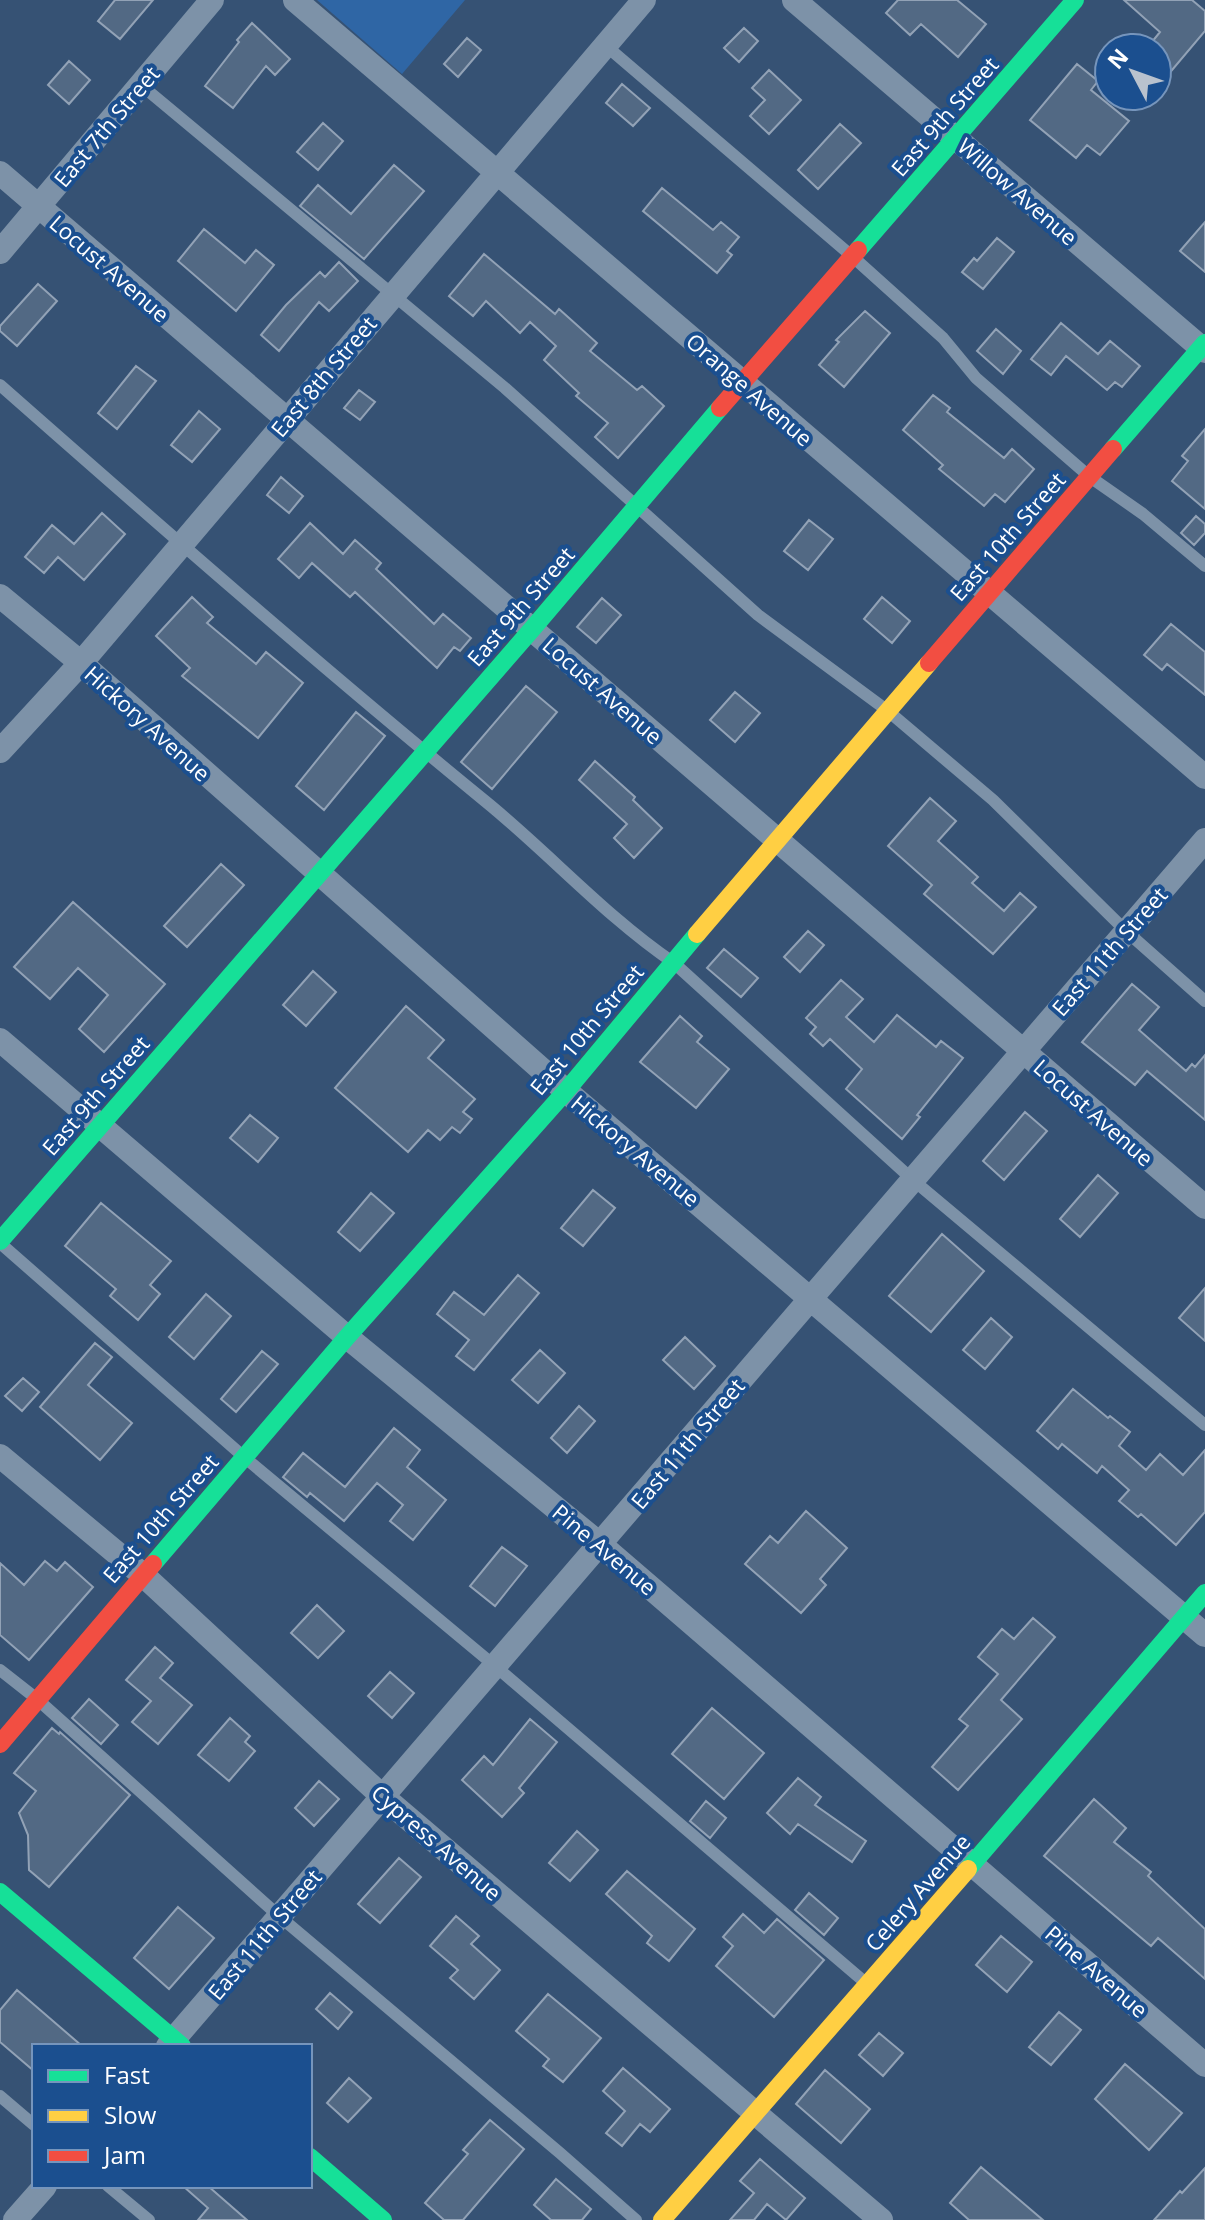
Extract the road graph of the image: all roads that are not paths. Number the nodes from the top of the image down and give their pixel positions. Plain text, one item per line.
1 (212, 0) edge
2 (295, 0) edge
3 (644, 0) edge
4 (794, 0) edge
5 (1075, 0) edge
6 (605, 45) junction
7 (141, 85) junction
8 (957, 139) junction
9 (498, 171) junction
10 (0, 173) edge
11 (38, 207) junction
12 (0, 252) edge
13 (853, 257) junction
14 (393, 294) junction
15 (1204, 347) edge
16 (742, 382) junction
17 (0, 385) edge
18 (286, 419) junction
19 (1090, 477) junction
20 (636, 507) junction
21 (180, 544) junction
22 (1205, 566) edge
23 (990, 593) junction
24 (0, 596) edge
25 (533, 628) junction
26 (81, 663) junction
27 (888, 711) junction
28 (0, 751) edge
29 (424, 752) junction
30 (1205, 777) edge
31 (1205, 840) edge
32 (776, 841) junction
33 (318, 873) junction
34 (1126, 931) junction
35 (674, 963) junction
36 (1205, 1001) edge
37 (0, 1040) edge
38 (1024, 1051) junction
39 (566, 1091) junction
40 (100, 1125) junction
41 (913, 1180) junction
42 (1205, 1207) edge
43 (0, 1242) edge
44 (811, 1298) junction
45 (347, 1337) junction
46 (1205, 1425) edge
47 (0, 1456) edge
48 (244, 1457) junction
49 (601, 1545) junction
50 (143, 1575) junction
51 (1205, 1593) edge
52 (1184, 1617) junction
53 (1205, 1635) edge
54 (495, 1666) junction
55 (0, 1670) edge
56 (37, 1699) junction
57 (0, 1744) edge
58 (382, 1796) junction
59 (973, 1864) junction
60 (0, 1892) edge
61 (279, 1916) junction
62 (868, 1985) junction
63 (175, 2044) edge
64 (1205, 2065) edge
65 (0, 2096) edge
66 (756, 2115) junction
67 (32, 2123) edge
68 (312, 2159) edge
69 (43, 2188) edge
70 (110, 2188) edge
71 (15, 2220) edge
72 (149, 2220) edge
73 (383, 2220) edge
74 (636, 2220) edge
75 (662, 2220) edge
76 (881, 2220) edge

1 - 7 street, East 7th Street
2 - 9 street, Orange Avenue
3 - 6 street, East 8th Street
4 - 8 street, Willow Avenue
5 - 8 street, East 9th Street
6 - 9 street, East 8th Street
6 - 13 lane
7 - 11 street, East 7th Street
7 - 14 lane
8 - 13 street, East 9th Street
8 - 15 street, Willow Avenue
9 - 14 street, East 8th Street
9 - 16 street, Orange Avenue
10 - 11 street, Locust Avenue
11 - 12 street, East 7th Street
11 - 18 street, Locust Avenue
13 - 16 street, East 9th Street
13 - 19 lane
14 - 18 street, East 8th Street
14 - 20 lane
15 - 19 street, East 10th Street
16 - 20 street, East 9th Street
16 - 23 street, Orange Avenue
17 - 21 lane
18 - 21 street, East 8th Street
18 - 25 street, Locust Avenue
19 - 22 lane
19 - 23 street, East 10th Street
20 - 25 street, East 9th Street
20 - 27 lane
21 - 26 street, East 8th Street
21 - 29 lane
23 - 27 street, East 10th Street
23 - 30 street, Orange Avenue
24 - 26 street, Hickory Avenue
25 - 29 street, East 9th Street
25 - 32 street, Locust Avenue
26 - 28 street, East 8th Street
26 - 33 street, Hickory Avenue
27 - 32 street, East 10th Street
27 - 34 lane
29 - 33 street, East 9th Street
29 - 35 lane
31 - 34 street, East 11th Street
32 - 35 street, East 10th Street
32 - 38 street, Locust Avenue
33 - 39 street, Hickory Avenue
33 - 40 street, East 9th Street
34 - 36 lane
34 - 38 street, East 11th Street
35 - 39 street, East 10th Street
35 - 41 lane
37 - 40 street, Pine Avenue
38 - 41 street, East 11th Street
38 - 42 street, Locust Avenue
39 - 44 street, Hickory Avenue
39 - 45 street, East 10th Street
40 - 43 street, East 9th Street
40 - 45 street, Pine Avenue
41 - 44 street, East 11th Street
41 - 46 lane
43 - 48 lane
44 - 49 street, East 11th Street
44 - 52 street, Hickory Avenue
45 - 48 street, East 10th Street
45 - 49 street, Pine Avenue
47 - 50 street, Cypress Avenue
48 - 50 street, East 10th Street
48 - 54 lane
49 - 54 street, East 11th Street
49 - 59 street, Pine Avenue
50 - 56 street, East 10th Street
50 - 58 street, Cypress Avenue
51 - 52 street, Celery Avenue
52 - 53 street, Hickory Avenue
52 - 59 street, Celery Avenue
54 - 58 street, East 11th Street
54 - 62 lane
55 - 56 lane
56 - 57 street, East 10th Street
56 - 61 lane
58 - 61 street, East 11th Street
58 - 66 street, Cypress Avenue
59 - 62 street, Celery Avenue
59 - 64 street, Pine Avenue
60 - 63 street
61 - 63 street, East 11th Street
61 - 74 lane
62 - 66 street, Celery Avenue
65 - 67 lane
66 - 75 street, Celery Avenue
66 - 76 street, Cypress Avenue
68 - 73 street
69 - 71 street
70 - 72 lane

